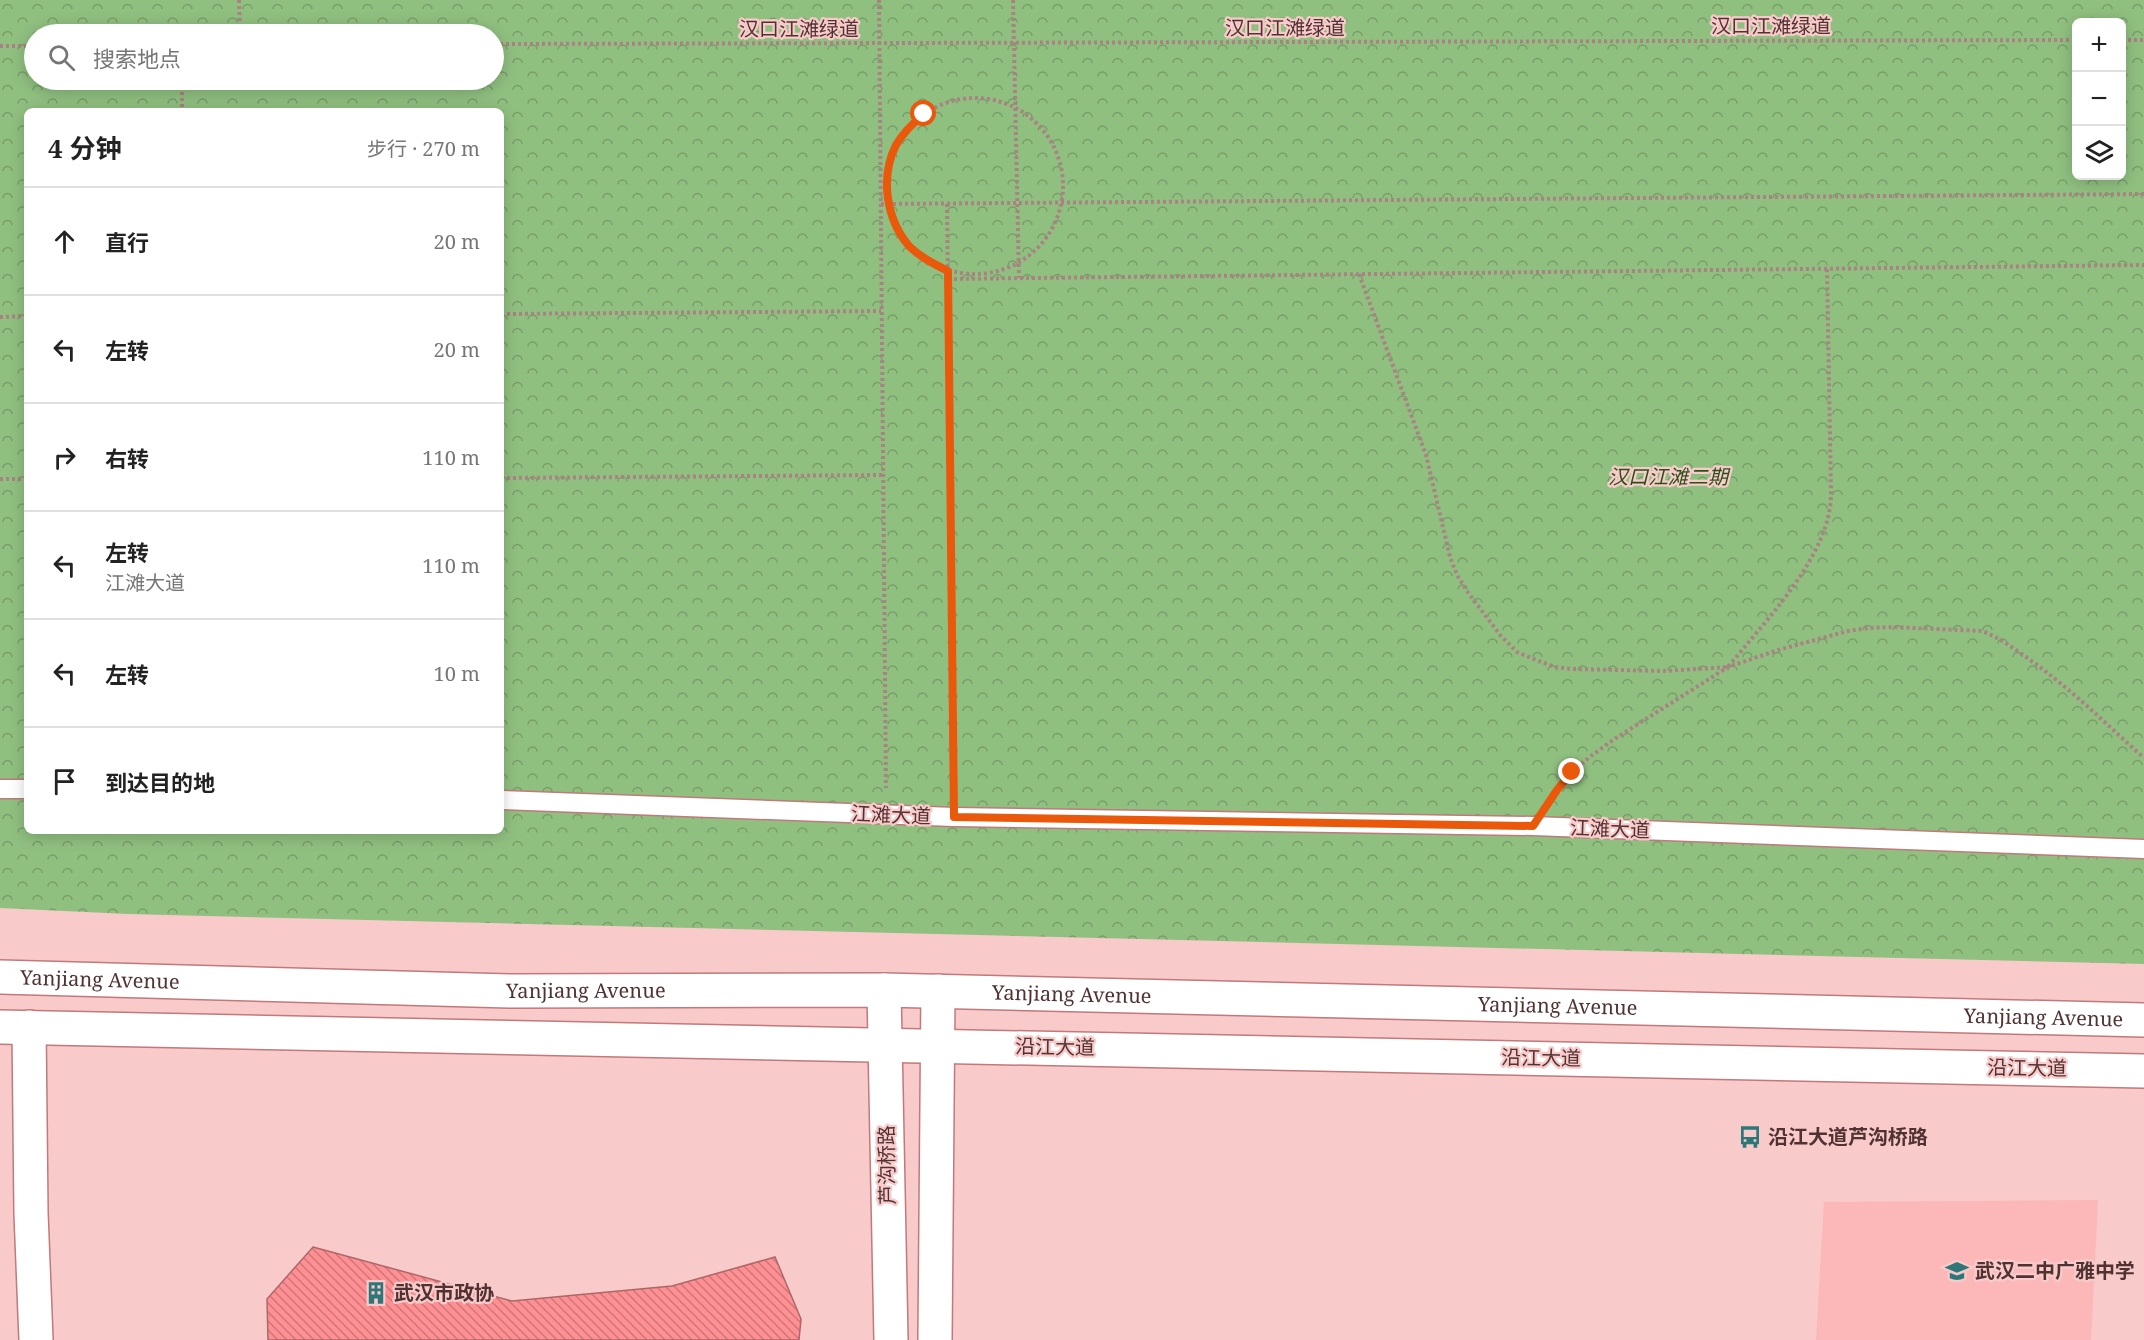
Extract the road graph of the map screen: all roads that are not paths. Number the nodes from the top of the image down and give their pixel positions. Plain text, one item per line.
1 (0, 789) edge
2 (24, 789) edge
3 (504, 800) edge
4 (2144, 849) edge
5 (0, 977) edge
6 (884, 990) junction
7 (938, 992) junction
8 (2144, 1020) edge
9 (14, 1027) edge
10 (884, 1045) junction
11 (938, 1045) junction
12 (2144, 1071) edge
13 (36, 1340) edge
14 (891, 1340) edge
15 (936, 1340) edge

1 - 2 lane
3 - 4 lane, 江滩大道
5 - 6 main road, Yanjiang Avenue
6 - 7 main road, Yanjiang Avenue
6 - 10 main road, 芦沟桥路
7 - 8 main road, Yanjiang Avenue
7 - 11 main road
9 - 10 main road
9 - 13 main road
10 - 11 main road
10 - 14 main road, 芦沟桥路
11 - 12 main road, 沿江大道
11 - 15 main road

